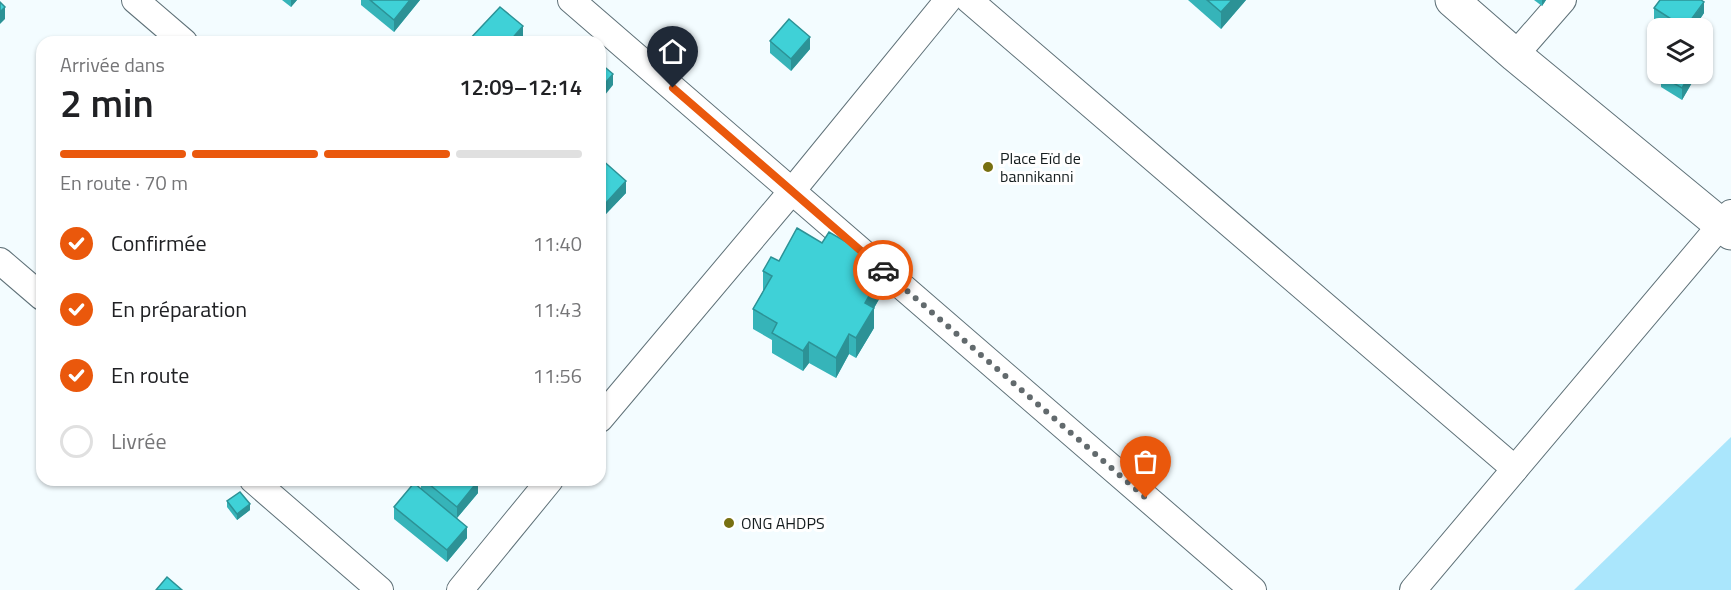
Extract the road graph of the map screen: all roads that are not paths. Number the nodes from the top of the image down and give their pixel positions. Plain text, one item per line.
1 (135, 0) edge
2 (571, 0) edge
3 (948, 0) edge
4 (969, 0) edge
5 (1452, 0) edge
6 (1563, 0) edge
7 (177, 36) edge
8 (1515, 55) junction
9 (792, 191) junction
10 (1728, 223) edge
11 (0, 261) edge
12 (36, 292) edge
13 (606, 406) edge
14 (1515, 469) junction
15 (260, 486) edge
16 (545, 486) edge
17 (380, 590) edge
18 (460, 590) edge
19 (1253, 590) edge
20 (1413, 590) edge

1 - 7 street
2 - 9 street
3 - 9 street
4 - 14 street
5 - 8 street
6 - 8 street
8 - 10 street
9 - 13 street
9 - 19 street
10 - 14 street
11 - 12 street
14 - 20 street
15 - 17 street
16 - 18 street

